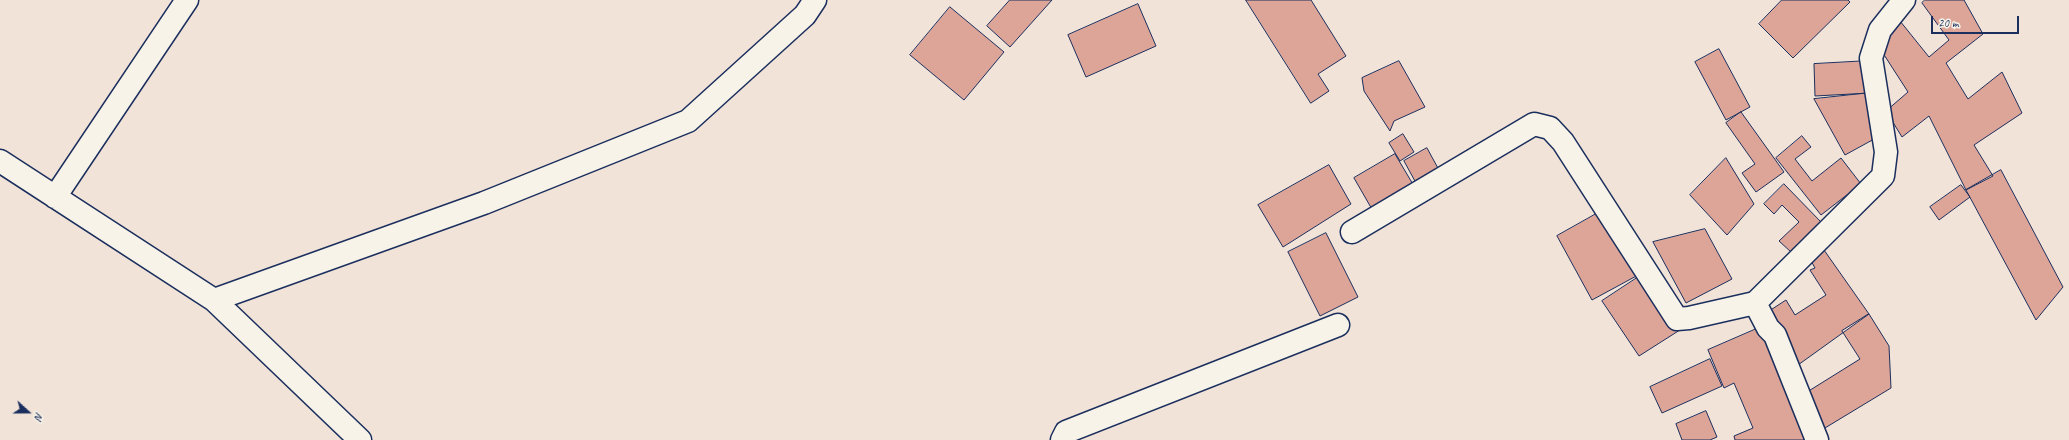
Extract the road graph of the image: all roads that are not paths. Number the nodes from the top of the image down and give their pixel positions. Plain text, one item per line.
1 (187, 0) edge
2 (815, 0) edge
3 (1904, 0) edge
4 (0, 161) edge
5 (55, 197) junction
6 (1352, 232) dead end
7 (214, 300) junction
8 (1755, 303) junction
9 (1338, 325) dead end
10 (360, 440) edge
11 (1062, 440) edge
12 (1817, 440) edge

1 - 5 street
2 - 7 street
3 - 8 street
4 - 5 street
5 - 7 street
6 - 8 street
7 - 10 street
8 - 12 street
9 - 11 street

